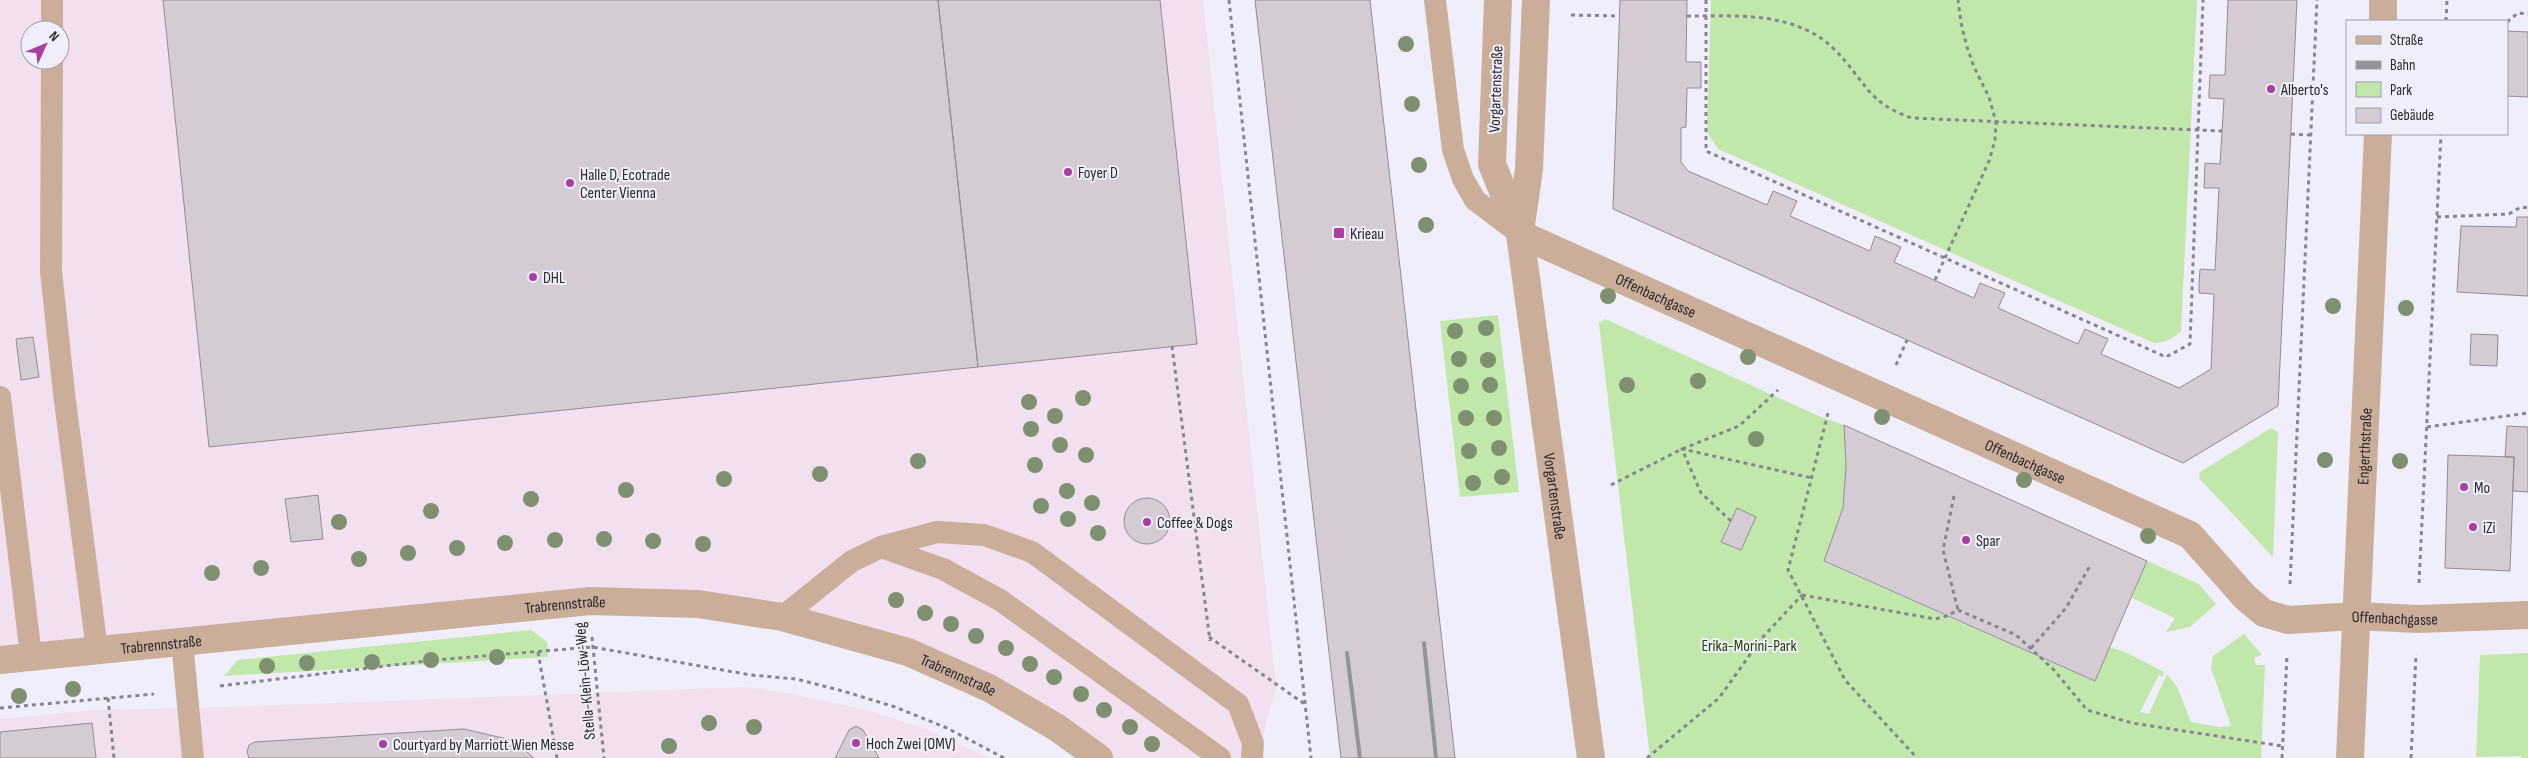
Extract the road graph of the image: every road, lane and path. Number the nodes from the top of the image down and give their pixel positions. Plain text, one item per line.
1 (52, 0) edge
2 (1229, 0) edge
3 (1436, 0) edge
4 (1498, 0) edge
5 (1706, 0) edge
6 (1958, 0) edge
7 (2203, 0) edge
8 (2317, 0) edge
9 (2384, 0) edge
10 (2447, 0) edge
11 (1535, 7) edge
12 (2528, 14) edge
13 (1619, 16) dead end
14 (1687, 16) dead end
15 (1705, 16) junction
16 (52, 20) edge
17 (2382, 20) edge
18 (2446, 20) edge
19 (2508, 21) edge
20 (52, 70) edge
21 (1996, 122) junction
22 (2199, 131) junction
23 (2222, 132) dead end
24 (2291, 134) dead end
25 (2311, 135) junction
26 (2378, 135) edge
27 (2441, 135) edge
28 (2528, 208) edge
29 (2437, 217) junction
30 (1520, 234) junction
31 (1945, 258) junction
32 (1935, 280) dead end
33 (1172, 346) dead end
34 (1778, 390) dead end
35 (0, 397) edge
36 (1828, 413) dead end
37 (2528, 413) edge
38 (2427, 427) junction
39 (1682, 449) junction
40 (1812, 478) junction
41 (1611, 485) dead end
42 (1954, 496) dead end
43 (1730, 521) dead end
44 (881, 547) junction
45 (2091, 564) dead end
46 (1802, 595) junction
47 (590, 601) junction
48 (1958, 610) junction
49 (2528, 615) edge
50 (2356, 616) junction
51 (782, 617) junction
52 (2418, 619) junction
53 (2288, 620) junction
54 (1209, 636) junction
55 (182, 641) junction
56 (592, 647) junction
57 (2030, 648) junction
58 (98, 650) junction
59 (538, 652) junction
60 (31, 656) junction
61 (0, 660) edge
62 (1216, 688) junction
63 (188, 690) junction
64 (108, 698) junction
65 (1306, 705) junction
66 (0, 708) edge
67 (2282, 746) junction
68 (114, 758) edge
69 (193, 758) edge
70 (557, 758) edge
71 (604, 758) edge
72 (1004, 758) edge
73 (1099, 758) edge
74 (1220, 758) edge
75 (1252, 758) edge
76 (1311, 758) edge
77 (1591, 758) edge
78 (1647, 758) edge
79 (1917, 758) edge
80 (2282, 758) edge
81 (2350, 758) edge
82 (2411, 758) edge

1 - 16 lane
2 - 65 path
3 - 30 lane
4 - 30 street, Vorgartenstraße
5 - 15 path
6 - 21 path
7 - 22 path
8 - 25 path
9 - 17 street
10 - 18 path
11 - 13 path
11 - 30 street, Vorgartenstraße
12 - 19 path
14 - 15 path
15 - 21 path
15 - 31 path
20 - 58 lane
21 - 22 path
21 - 31 path
22 - 23 path
22 - 31 path
24 - 25 path
25 - 53 path
26 - 50 street, Engerthstraße
27 - 29 path
28 - 29 path
29 - 38 path
30 - 53 street, Offenbachgasse
30 - 77 street, Vorgartenstraße
31 - 32 path
33 - 54 path
34 - 39 path
35 - 60 lane
36 - 40 path
37 - 38 path
38 - 52 path
39 - 40 path
39 - 41 path
39 - 43 path
40 - 46 path
42 - 48 path
44 - 51 lane
44 - 62 lane
44 - 74 lane
45 - 57 path
46 - 48 path
46 - 78 path
46 - 79 path
47 - 51 street, Trabrennstraße
47 - 55 street, Trabrennstraße
47 - 56 path, Stella-Klein-Löw-Weg
48 - 57 path
49 - 52 street, Offenbachgasse
50 - 52 street, Offenbachgasse
50 - 53 street, Offenbachgasse
50 - 81 street, Engerthstraße
51 - 73 street, Trabrennstraße
52 - 82 path
53 - 67 path
54 - 62 path
54 - 65 path
55 - 58 street, Trabrennstraße
55 - 63 lane
56 - 59 path
56 - 71 path, Stella-Klein-Löw-Weg
56 - 72 path
57 - 67 path
58 - 60 street, Trabrennstraße
59 - 63 path
59 - 70 path
60 - 61 street, Trabrennstraße
62 - 75 lane
63 - 64 path
63 - 69 lane
64 - 66 path
64 - 68 path
65 - 76 path
67 - 80 path

